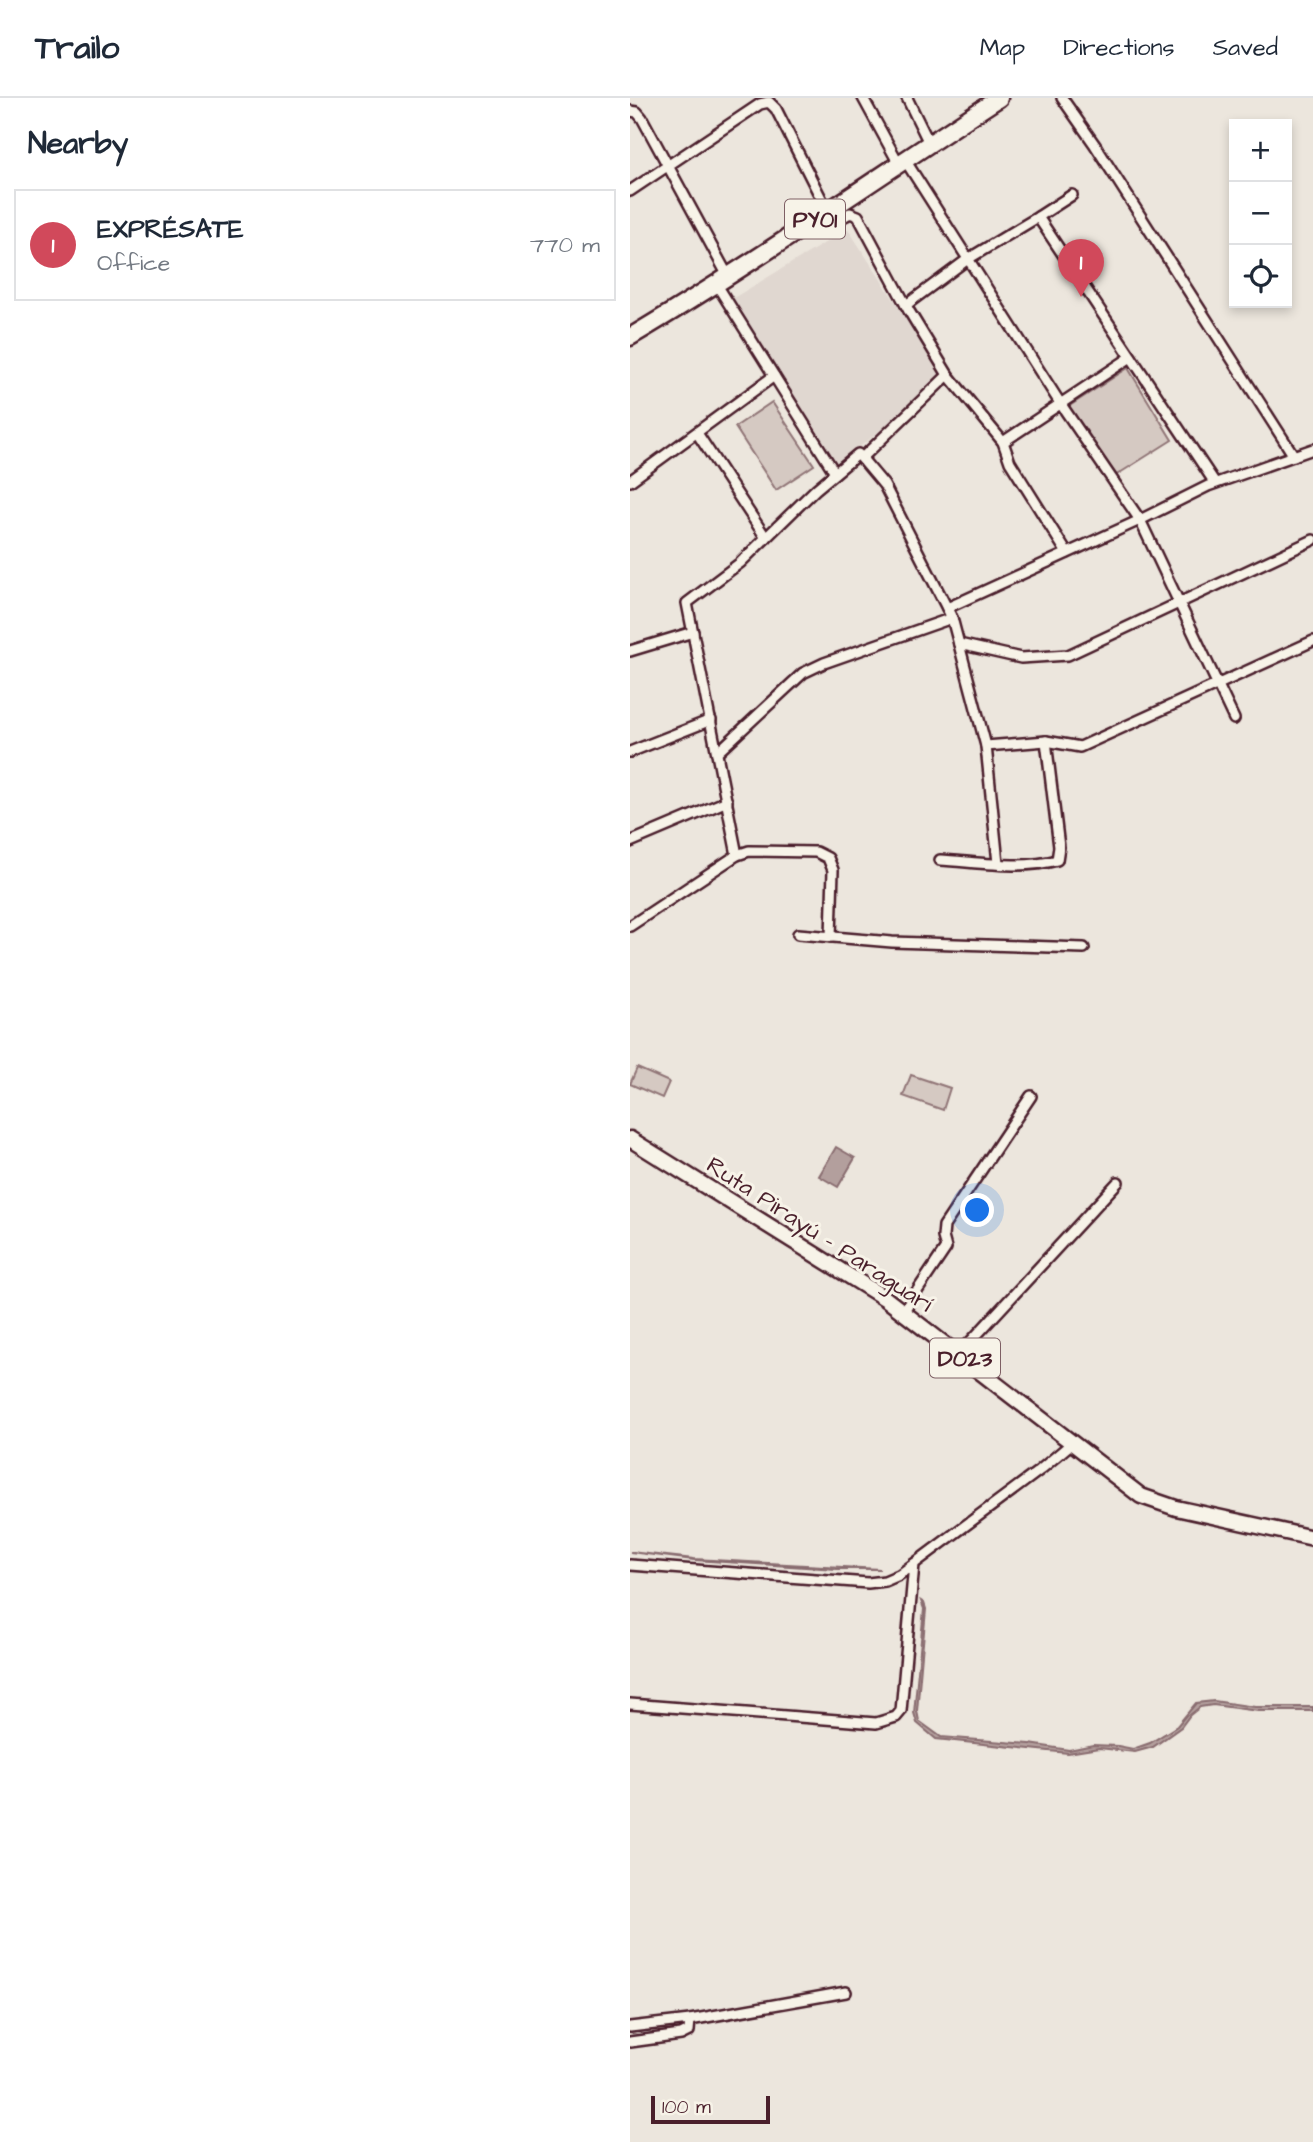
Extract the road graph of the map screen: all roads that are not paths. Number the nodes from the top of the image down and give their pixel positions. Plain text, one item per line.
1 (863, 98) edge
2 (907, 98) edge
3 (999, 98) edge
4 (1062, 98) edge
5 (634, 112) edge
6 (929, 143) junction
7 (902, 162) junction
8 (667, 167) junction
9 (630, 191) edge
10 (1072, 195) dead end
11 (822, 214) junction
12 (1038, 217) junction
13 (968, 260) junction
14 (723, 282) junction
15 (906, 305) junction
16 (630, 337) edge
17 (1131, 357) junction
18 (948, 375) junction
19 (774, 376) junction
20 (1060, 403) junction
21 (696, 433) junction
22 (1003, 442) junction
23 (1313, 449) edge
24 (1294, 456) junction
25 (862, 458) junction
26 (835, 473) junction
27 (630, 481) edge
28 (1216, 484) junction
29 (1140, 520) junction
30 (766, 538) junction
31 (1313, 540) edge
32 (1068, 553) junction
33 (1178, 604) junction
34 (947, 608) junction
35 (952, 618) junction
36 (693, 632) junction
37 (1313, 641) edge
38 (959, 644) junction
39 (630, 651) edge
40 (1217, 684) junction
41 (1234, 719) dead end
42 (711, 720) junction
43 (1046, 741) junction
44 (986, 746) junction
45 (630, 752) edge
46 (718, 752) junction
47 (727, 801) junction
48 (630, 842) edge
49 (737, 855) junction
50 (940, 860) dead end
51 (998, 863) junction
52 (630, 926) edge
53 (798, 934) dead end
54 (831, 937) junction
55 (1084, 947) dead end
56 (1031, 1096) dead end
57 (630, 1139) edge
58 (1118, 1182) dead end
59 (903, 1312) junction
60 (958, 1353) junction
61 (1072, 1443) junction
62 (1313, 1538) edge
63 (914, 1564) junction
64 (630, 1565) edge
65 (630, 1704) edge
66 (846, 1992) dead end
67 (690, 2020) junction
68 (630, 2027) edge
69 (630, 2042) edge

1 - 7 street
2 - 6 street
3 - 6 highway, PY01
4 - 24 street
5 - 8 street
6 - 7 highway, PY01
7 - 11 highway, PY01
7 - 13 street
8 - 9 street
8 - 11 street
8 - 14 street
10 - 12 street
11 - 14 highway, PY01
11 - 15 street
12 - 13 street
12 - 17 street
13 - 15 street
13 - 20 street
14 - 16 highway, PY01
14 - 19 street
15 - 18 street
17 - 20 street
17 - 28 street
18 - 22 street
18 - 25 street
19 - 21 street
19 - 26 street
20 - 22 street
20 - 29 street
21 - 27 street
21 - 30 street
22 - 32 street
23 - 24 street
24 - 28 street
25 - 26 street
25 - 34 street
26 - 30 street
28 - 29 street
29 - 32 street
29 - 33 street
30 - 36 street
31 - 33 street
32 - 34 street
33 - 38 street
33 - 40 street
34 - 35 street
35 - 38 street
35 - 46 street
36 - 39 street
36 - 42 street
37 - 40 street
38 - 44 street
40 - 41 street
40 - 43 street
42 - 45 street
42 - 46 street
43 - 44 street
43 - 51 street
44 - 51 street
46 - 47 street
47 - 48 street
47 - 49 street
49 - 52 street
49 - 54 street
50 - 51 street
53 - 54 street
54 - 55 street
56 - 59 street
57 - 59 main road, Ruta Pirayú - Paraguarí / D023
58 - 60 street
59 - 60 main road, Ruta Pirayú - Paraguarí / D023
60 - 61 main road, Ruta Pirayú - Paraguarí / D023
61 - 62 main road, Ruta Pirayú - Paraguarí / D023
61 - 63 street
63 - 64 street
63 - 65 street
66 - 67 street
67 - 68 street
67 - 69 street

